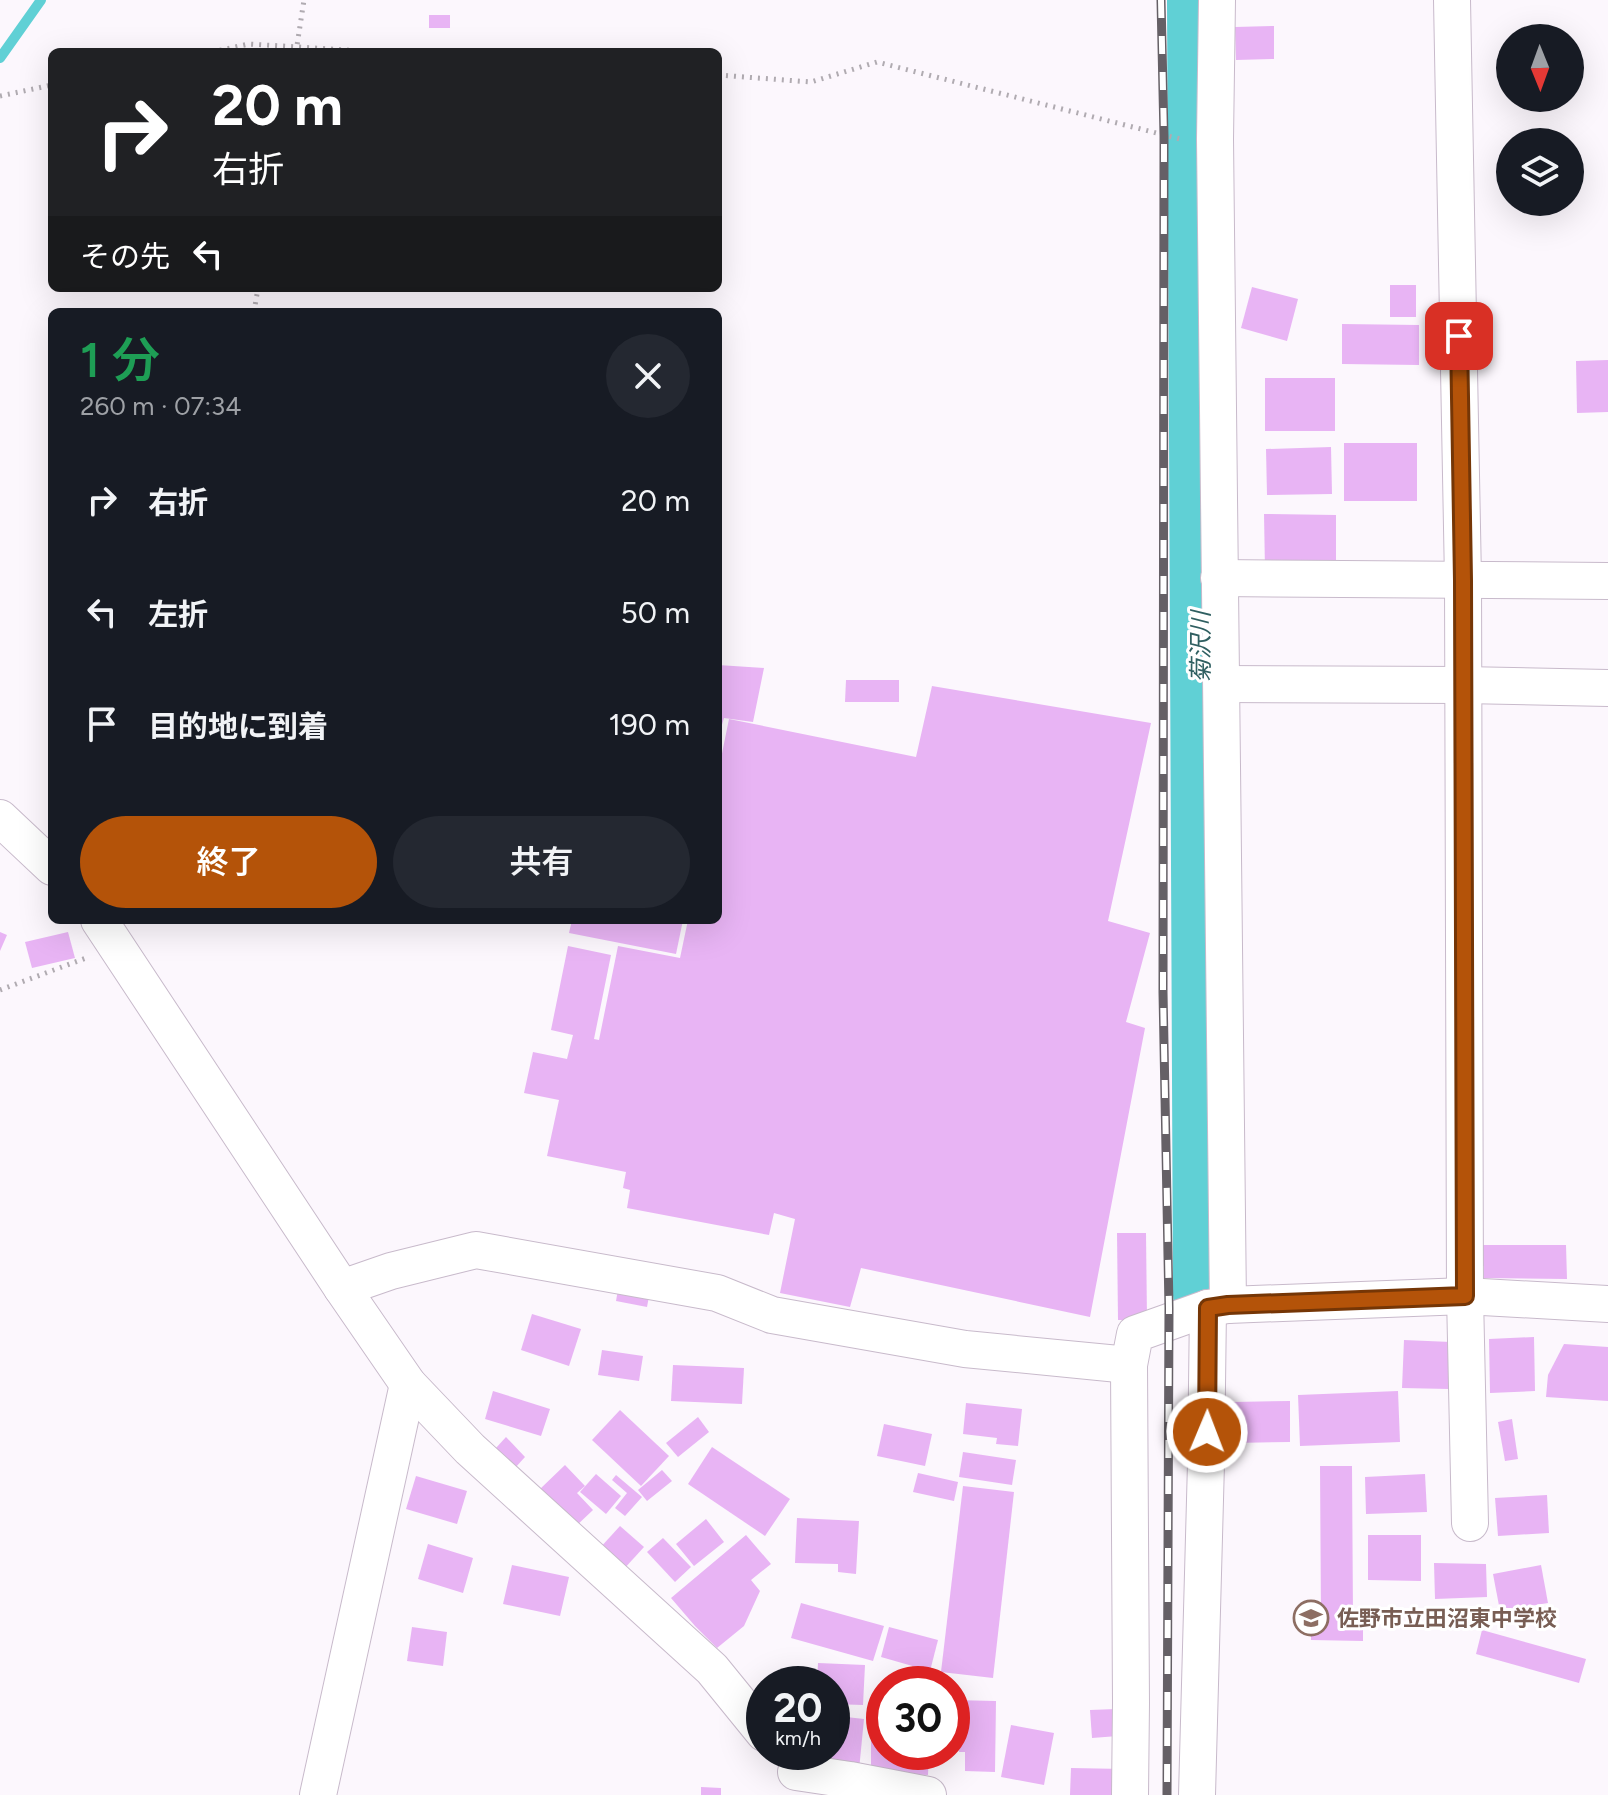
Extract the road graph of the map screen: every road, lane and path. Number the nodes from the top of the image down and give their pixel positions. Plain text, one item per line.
1 (304, 0) edge
2 (1217, 0) edge
3 (1452, 0) edge
4 (230, 48) edge
5 (280, 48) edge
6 (296, 48) edge
7 (722, 75) edge
8 (48, 86) edge
9 (0, 96) edge
10 (1181, 139) dead end
11 (1219, 578) junction
12 (1463, 580) junction
13 (1608, 581) edge
14 (1222, 684) junction
15 (1463, 685) junction
16 (1608, 688) edge
17 (0, 818) edge
18 (48, 863) edge
19 (108, 933) edge
20 (0, 990) edge
21 (342, 1288) junction
22 (1465, 1296) junction
23 (1608, 1304) edge
24 (1218, 1306) junction
25 (1129, 1365) junction
26 (408, 1384) junction
27 (1470, 1523) dead end
28 (746, 1711) edge
29 (793, 1773) edge
30 (318, 1795) edge
31 (928, 1795) edge
32 (1130, 1795) edge
33 (1197, 1795) edge

1 - 6 path
2 - 11 street
3 - 12 street
4 - 5 path
7 - 10 path
8 - 9 path
11 - 12 street
11 - 14 street
12 - 13 street
12 - 15 street
14 - 15 street
14 - 24 street
15 - 16 street
15 - 22 street
17 - 18 street
19 - 20 path
19 - 21 street
21 - 25 street
21 - 26 street
22 - 23 street
22 - 24 street
22 - 27 street
24 - 25 street
24 - 33 street
25 - 32 street
26 - 28 street
26 - 30 street
29 - 31 street

